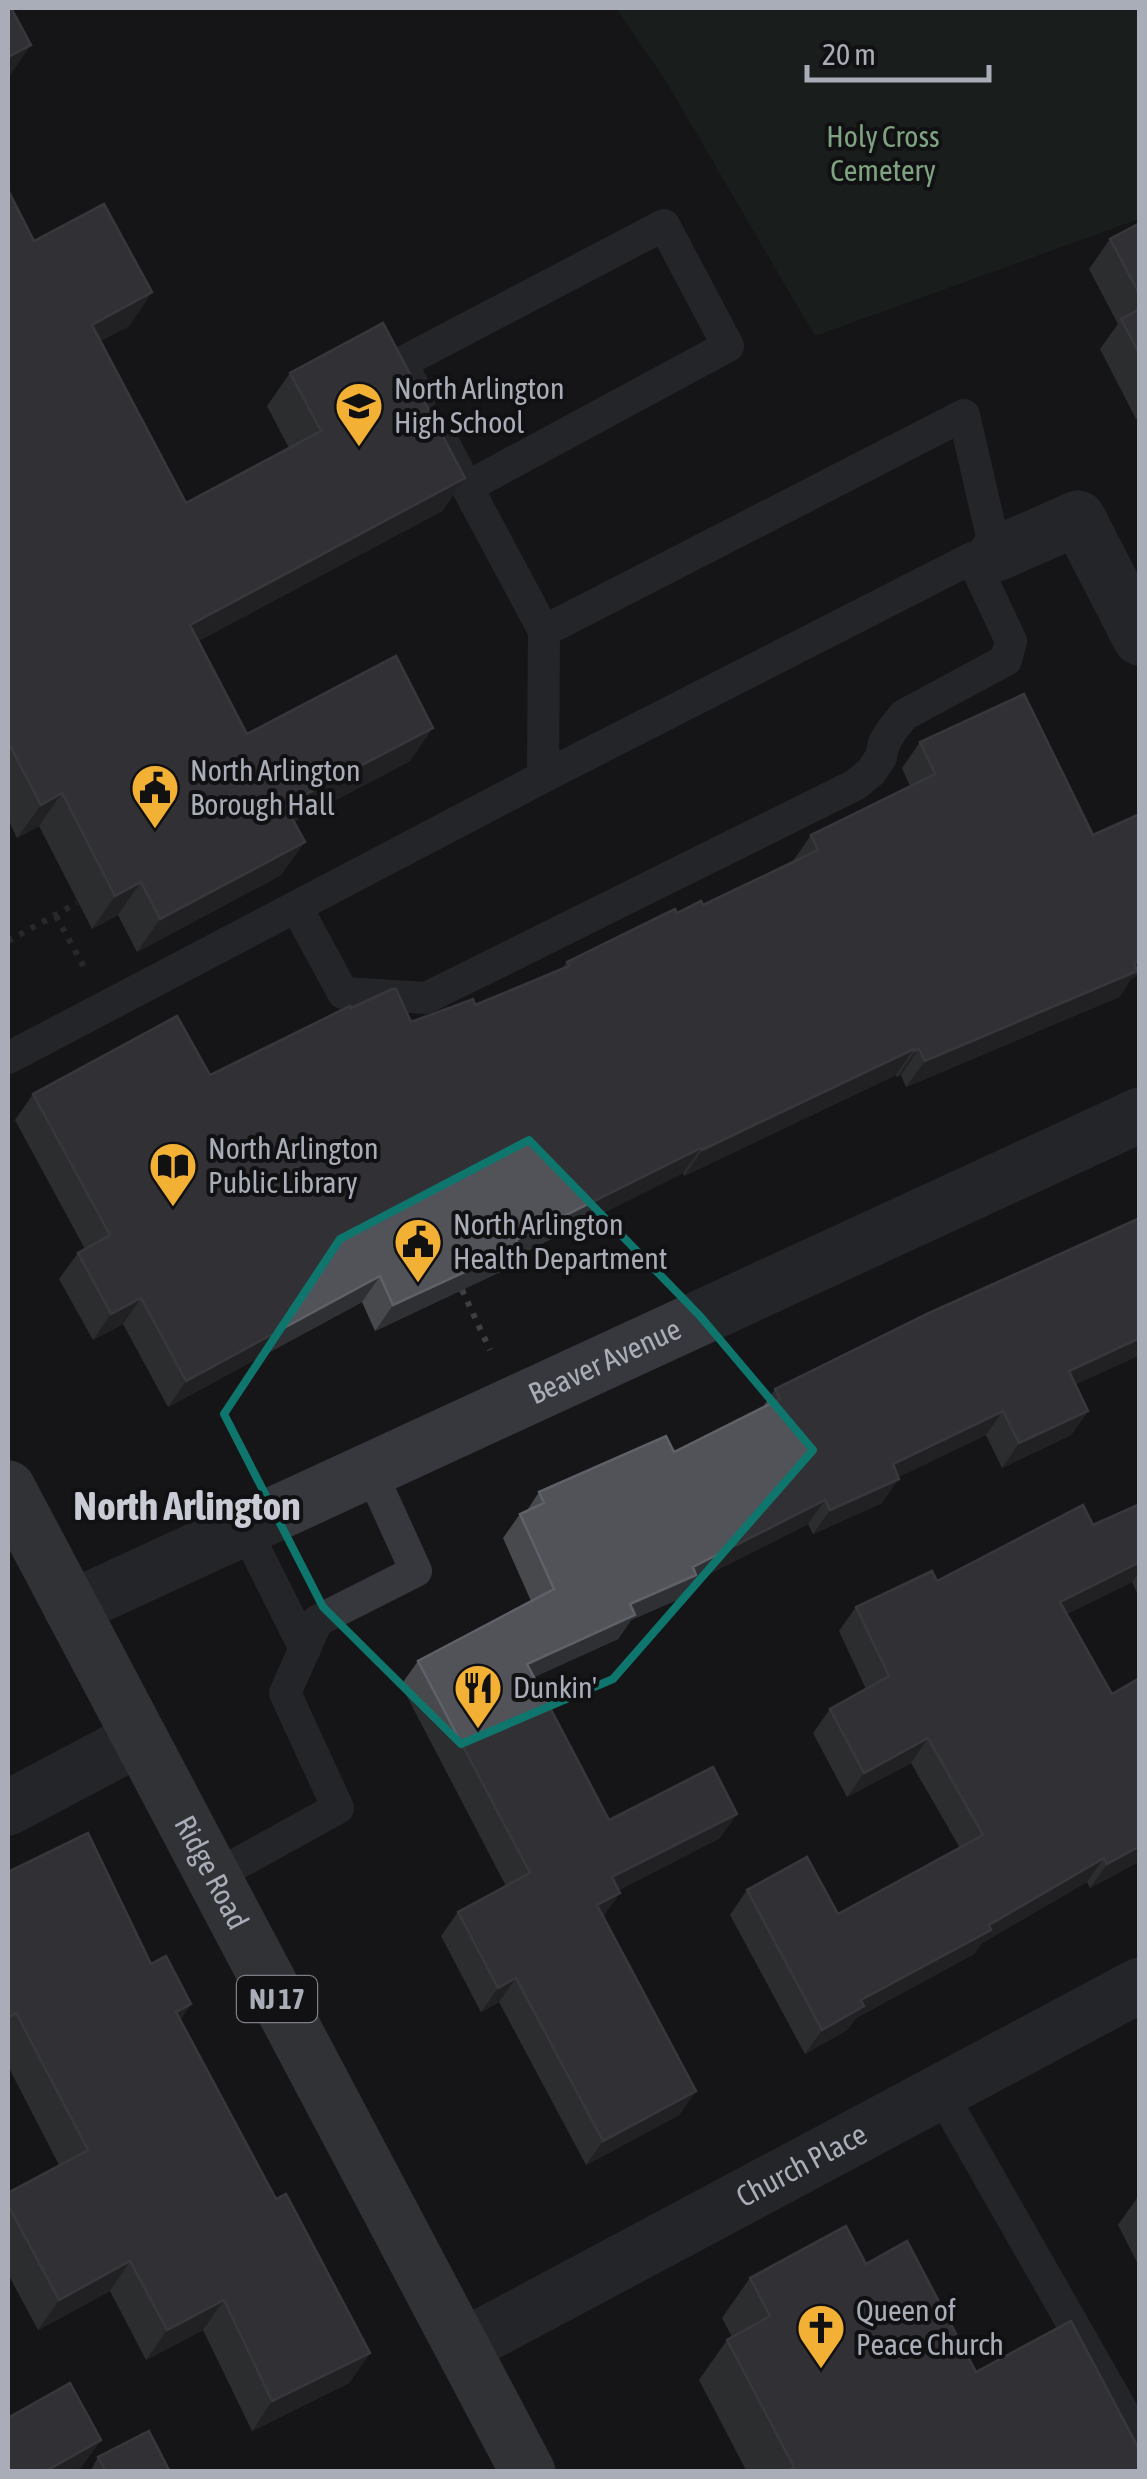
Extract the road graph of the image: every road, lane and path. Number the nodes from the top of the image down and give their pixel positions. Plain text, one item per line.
1 (467, 487) junction
2 (984, 556) junction
3 (544, 631) junction
4 (1140, 638) edge
5 (543, 776) junction
6 (77, 903) dead end
7 (297, 908) junction
8 (56, 916) junction
9 (8, 941) edge
10 (90, 978) dead end
11 (8, 1058) edge
12 (1140, 1115) edge
13 (462, 1290) edge
14 (491, 1351) dead end
15 (370, 1470) junction
16 (8, 1488) edge
17 (244, 1528) junction
18 (71, 1608) junction
19 (304, 1648) junction
20 (140, 1738) junction
21 (8, 1808) edge
22 (213, 1877) junction
23 (1140, 1986) edge
24 (941, 2093) junction
25 (462, 2347) junction
26 (1140, 2442) edge
27 (528, 2472) edge

1 - 1 lane
1 - 3 lane
2 - 3 lane
2 - 4 street
2 - 5 lane
2 - 7 lane
3 - 5 lane
5 - 7 lane
6 - 8 path
7 - 11 lane
8 - 9 path
8 - 10 path
12 - 15 street, Beaver Avenue
13 - 14 path
15 - 17 street, Beaver Avenue
15 - 19 lane
16 - 18 main road, Ridge Road / NJ 17
17 - 18 street, Beaver Avenue
17 - 19 lane
18 - 20 main road, Ridge Road / NJ 17
19 - 22 lane
20 - 21 street
20 - 22 main road, Ridge Road / NJ 17
22 - 25 main road, Ridge Road / NJ 17
23 - 24 street, Church Place
24 - 25 street, Church Place
24 - 26 lane
25 - 27 main road, Ridge Road / NJ 17

